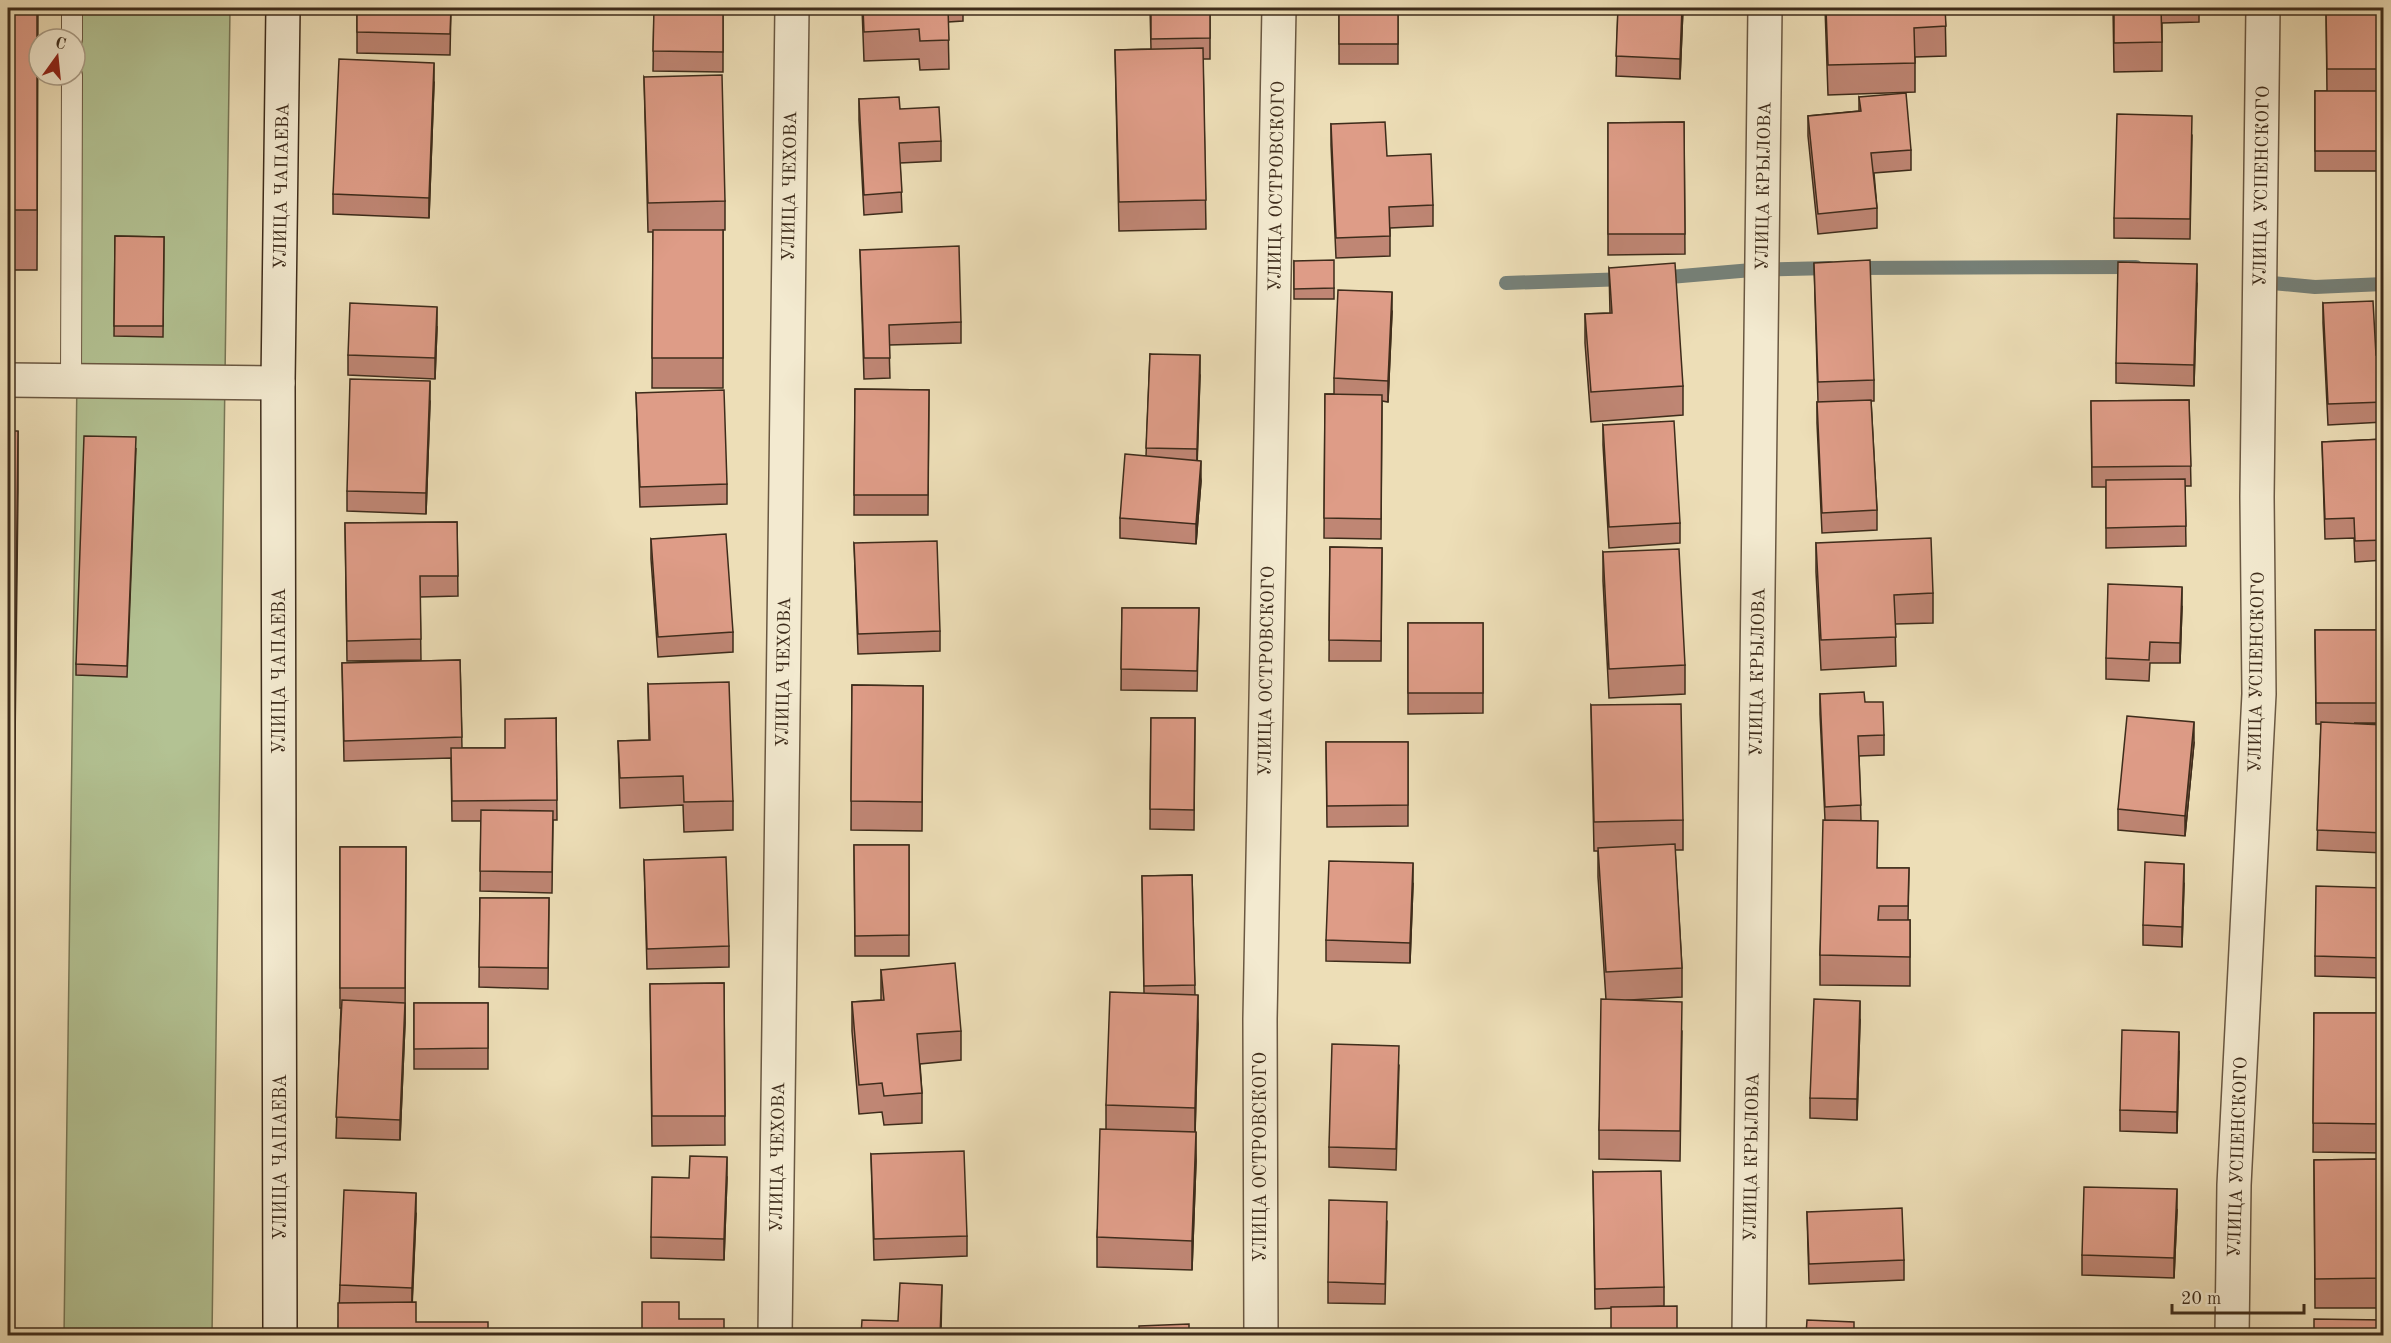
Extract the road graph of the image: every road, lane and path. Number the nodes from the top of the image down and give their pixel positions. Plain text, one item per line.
1 (72, 8) edge
2 (283, 8) edge
3 (792, 8) edge
4 (1279, 8) edge
5 (1765, 8) edge
6 (2263, 8) edge
7 (72, 27) edge
8 (72, 87) edge
9 (8, 380) edge
10 (71, 381) junction
11 (278, 383) junction
12 (280, 1335) edge
13 (775, 1335) edge
14 (1262, 1335) edge
15 (1749, 1335) edge
16 (2232, 1335) edge

1 - 7 lane
2 - 11 street, УЛИЦА ЧАПАЕВА
3 - 13 street, УЛИЦА ЧЕХОВА
4 - 14 street, УЛИЦА ОСТРОВСКОГО
5 - 15 street, УЛИЦА КРЫЛОВА
6 - 16 street, УЛИЦА УСПЕНСКОГО
8 - 10 lane
9 - 10 street
10 - 11 street
11 - 12 street, УЛИЦА ЧАПАЕВА

